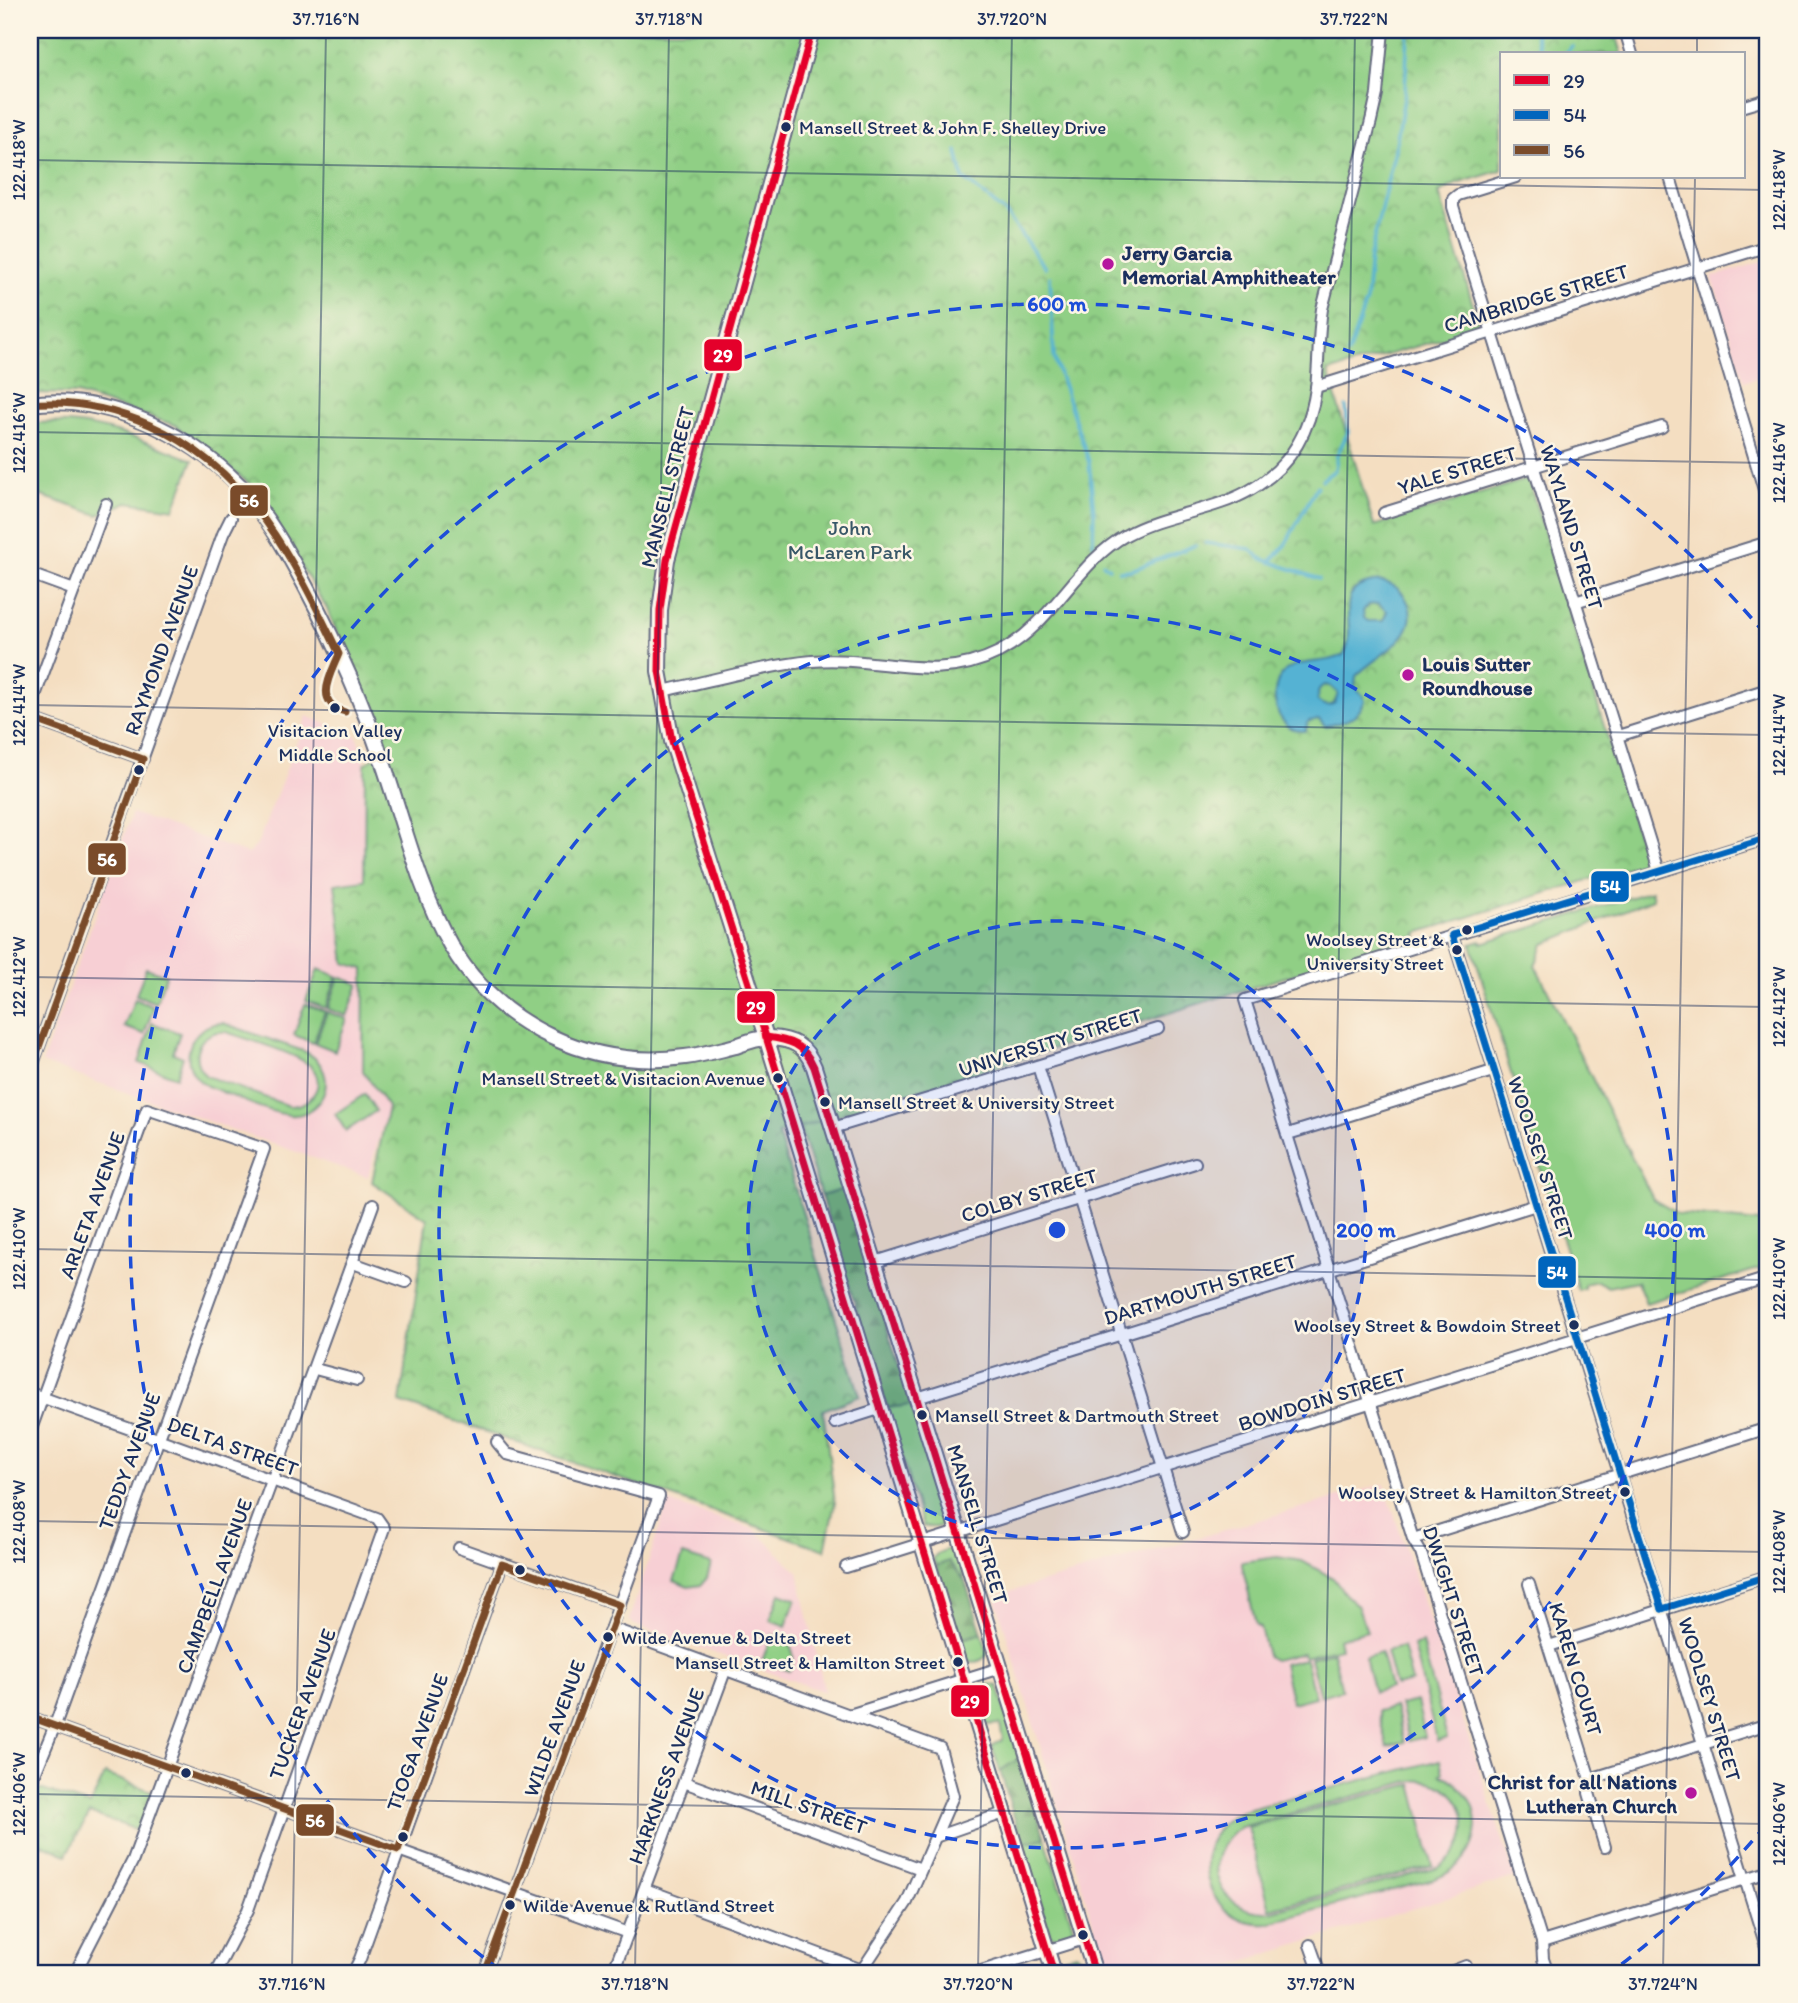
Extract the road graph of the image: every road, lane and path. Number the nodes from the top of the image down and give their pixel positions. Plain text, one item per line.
1 (812, 30) edge
2 (1383, 30) edge
3 (1625, 30) edge
4 (1631, 52) edge
5 (1768, 99) edge
6 (1745, 106) edge
7 (1513, 178) edge
8 (1670, 178) edge
9 (1768, 246) edge
10 (1697, 268) junction
11 (1491, 332) junction
12 (1316, 387) junction
13 (30, 404) edge
14 (1662, 427) dead end
15 (1534, 466) junction
16 (1768, 503) edge
17 (106, 504) dead end
18 (1384, 513) dead end
19 (231, 518) dead end
20 (1768, 542) edge
21 (30, 574) edge
22 (74, 590) junction
23 (1575, 602) junction
24 (1768, 690) edge
25 (662, 691) junction
26 (30, 709) edge
27 (30, 718) edge
28 (1618, 736) junction
29 (143, 759) junction
30 (1768, 838) edge
31 (1659, 871) junction
32 (1452, 935) junction
33 (1158, 1029) dead end
34 (766, 1037) junction
35 (1038, 1066) junction
36 (30, 1070) edge
37 (1493, 1071) junction
38 (147, 1109) joint
39 (833, 1128) junction
40 (1288, 1134) junction
41 (1195, 1163) dead end
42 (1080, 1199) junction
43 (373, 1205) dead end
44 (1535, 1205) junction
45 (875, 1262) junction
46 (353, 1263) junction
47 (1329, 1269) junction
48 (1768, 1278) edge
49 (406, 1282) dead end
50 (1122, 1334) junction
51 (1578, 1339) junction
52 (314, 1369) junction
53 (357, 1380) dead end
54 (30, 1393) edge
55 (42, 1397) junction
56 (917, 1398) junction
57 (1371, 1404) junction
58 (879, 1409) junction
59 (835, 1423) dead end
60 (1768, 1428) edge
61 (30, 1432) edge
62 (158, 1439) junction
63 (497, 1443) dead end
64 (1164, 1468) junction
65 (1619, 1474) junction
66 (274, 1480) junction
67 (383, 1523) joint
68 (959, 1532) junction
69 (1184, 1532) dead end
70 (1413, 1539) junction
71 (922, 1543) junction
72 (460, 1548) dead end
73 (502, 1564) junction
74 (846, 1567) dead end
75 (1768, 1576) edge
76 (1530, 1584) dead end
77 (620, 1605) junction
78 (1662, 1609) junction
79 (611, 1628) junction
80 (1549, 1646) junction
81 (1000, 1668) junction
82 (724, 1671) junction
83 (962, 1679) junction
84 (849, 1715) junction
85 (30, 1717) edge
86 (1768, 1724) edge
87 (55, 1725) junction
88 (1703, 1744) junction
89 (168, 1768) junction
90 (1590, 1779) junction
91 (684, 1782) junction
92 (30, 1786) edge
93 (285, 1809) junction
94 (1004, 1813) junction
95 (935, 1837) junction
96 (1605, 1847) dead end
97 (398, 1850) junction
98 (921, 1869) junction
99 (1768, 1871) edge
100 (1745, 1879) junction
101 (645, 1889) junction
102 (515, 1894) junction
103 (628, 1933) junction
104 (1084, 1939) junction
105 (1542, 1942) junction
106 (1310, 1945) dead end
107 (1046, 1950) junction
108 (1768, 1953) edge
109 (1466, 1966) dead end
110 (861, 1972) edge
111 (75, 1973) edge
112 (215, 1973) edge
113 (353, 1973) edge
114 (485, 1973) edge
115 (613, 1973) edge
116 (975, 1973) edge
117 (1054, 1973) edge
118 (1095, 1973) edge
119 (1320, 1973) edge
120 (1448, 1973) edge
121 (1548, 1973) edge

1 - 25 street, MANSELL STREET
2 - 12 street
3 - 4 street
5 - 6 street
7 - 11 street, WAYLAND STREET
8 - 10 street
9 - 10 street, CAMBRIDGE STREET
10 - 11 street, CAMBRIDGE STREET
10 - 16 street
11 - 12 street, CAMBRIDGE STREET
11 - 15 street, WAYLAND STREET
12 - 25 street
13 - 34 street
14 - 15 street, YALE STREET
15 - 18 street, YALE STREET
15 - 23 street, WAYLAND STREET
17 - 22 street
19 - 29 street, RAYMOND AVENUE
20 - 23 street
21 - 22 street
22 - 26 street
23 - 28 street, WAYLAND STREET
24 - 28 street
25 - 34 street, MANSELL STREET
27 - 29 street
28 - 31 street, WAYLAND STREET
29 - 36 street, RAYMOND AVENUE
30 - 31 street
31 - 32 street
32 - 37 street, WOOLSEY STREET
32 - 40 street, DWIGHT STREET
33 - 35 street, UNIVERSITY STREET
34 - 39 street, MANSELL STREET
34 - 58 street, MANSELL STREET
35 - 39 street, UNIVERSITY STREET
35 - 42 street
37 - 40 street
37 - 44 street, WOOLSEY STREET
38 - 55 street, ARLETA AVENUE
38 - 62 street, TEDDY AVENUE
39 - 45 street, MANSELL STREET
40 - 47 street, DWIGHT STREET
41 - 42 street, COLBY STREET
42 - 45 street, COLBY STREET
42 - 50 street
43 - 46 street, CAMPBELL AVENUE
44 - 47 street, DARTMOUTH STREET
44 - 51 street, WOOLSEY STREET
45 - 56 street, MANSELL STREET
46 - 49 street
46 - 52 street, CAMPBELL AVENUE
47 - 50 street, DARTMOUTH STREET
47 - 57 street, DWIGHT STREET
48 - 51 street, BOWDOIN STREET
50 - 56 street, DARTMOUTH STREET
50 - 64 street
51 - 57 street, BOWDOIN STREET
51 - 65 street, WOOLSEY STREET
52 - 53 street
52 - 66 street, CAMPBELL AVENUE
54 - 55 street, DELTA STREET
55 - 61 street, ARLETA AVENUE
55 - 62 street, DELTA STREET
56 - 68 street, MANSELL STREET
57 - 64 street, BOWDOIN STREET
57 - 70 street, DWIGHT STREET
58 - 59 street
58 - 71 street, MANSELL STREET
60 - 65 street
62 - 66 street, DELTA STREET
62 - 87 street, TEDDY AVENUE
63 - 77 street, WILDE AVENUE
64 - 68 street, BOWDOIN STREET
64 - 69 street
65 - 70 street
65 - 78 street, WOOLSEY STREET
66 - 67 street, DELTA STREET
66 - 89 street, CAMPBELL AVENUE
67 - 93 street, TUCKER AVENUE
68 - 71 street, BOWDOIN STREET
68 - 81 street, MANSELL STREET
70 - 105 street, DWIGHT STREET
71 - 74 street, BOWDOIN STREET
71 - 83 street, MANSELL STREET
72 - 73 street
73 - 77 street
73 - 97 street, TIOGA AVENUE
75 - 78 street
76 - 80 street, KAREN COURT
77 - 79 street, WILDE AVENUE
78 - 80 street
78 - 88 street, WOOLSEY STREET
79 - 82 street
79 - 102 street, WILDE AVENUE
80 - 90 street, KAREN COURT
81 - 83 street
81 - 104 street, MANSELL STREET
82 - 84 street
82 - 91 street, HARKNESS AVENUE
83 - 84 street
83 - 94 street, MANSELL STREET
84 - 95 street
85 - 87 street
86 - 88 street
87 - 89 street
87 - 92 street, TEDDY AVENUE
88 - 90 street
88 - 100 street, WOOLSEY STREET
89 - 93 street
89 - 111 street, CAMPBELL AVENUE
90 - 96 street, KAREN COURT
91 - 98 street, MILL STREET
91 - 101 street, HARKNESS AVENUE
93 - 97 street
93 - 112 street, TUCKER AVENUE
94 - 95 street
94 - 107 street, MANSELL STREET
95 - 98 street
97 - 102 street
97 - 113 street, TIOGA AVENUE
98 - 110 street
99 - 100 street
100 - 105 street
100 - 108 street, WOOLSEY STREET
101 - 103 street, HARKNESS AVENUE
101 - 110 street
102 - 103 street
102 - 114 street, WILDE AVENUE
103 - 115 street, HARKNESS AVENUE
104 - 107 street
104 - 118 street, MANSELL STREET
105 - 121 street, DWIGHT STREET
106 - 119 street
107 - 116 street
107 - 117 street, MANSELL STREET
109 - 120 street

